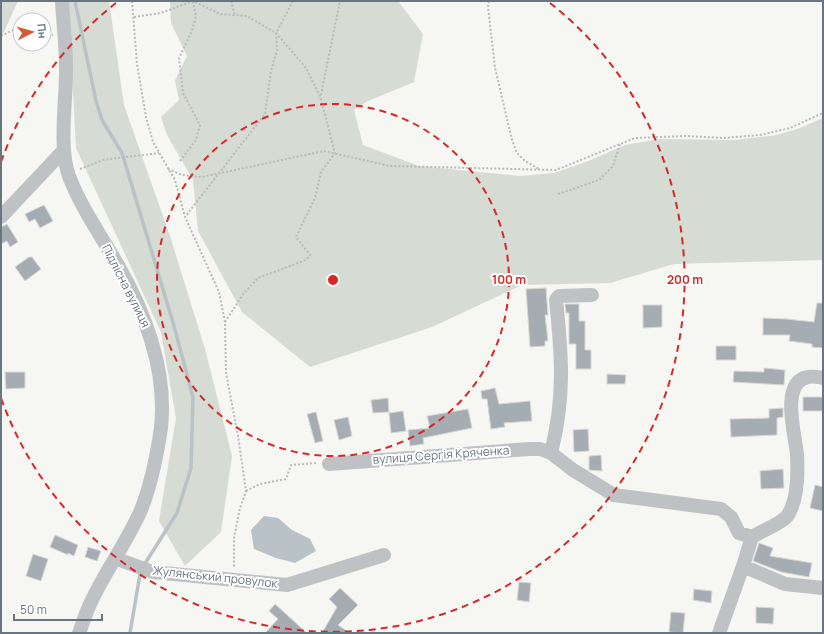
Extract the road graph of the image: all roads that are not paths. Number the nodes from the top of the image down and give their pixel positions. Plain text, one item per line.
1 (62, 1) edge
2 (64, 150) junction
3 (1, 217) edge
4 (592, 295) dead end
5 (823, 378) edge
6 (551, 453) junction
7 (330, 464) road end
8 (752, 537) junction
9 (384, 556) dead end
10 (117, 559) junction
11 (744, 566) junction
12 (823, 588) edge
13 (78, 633) edge
14 (719, 633) edge

1 - 2 street, Підлісна вулиця
2 - 3 street
2 - 10 street, Підлісна вулиця
4 - 6 street
5 - 8 street
6 - 7 street, вулиця Сергія Кряченка
6 - 8 street, вулиця Сергія Кряченка
8 - 11 street
9 - 10 street, Жулянський провулок
10 - 13 street, Підлісна вулиця
11 - 12 street
11 - 14 street

